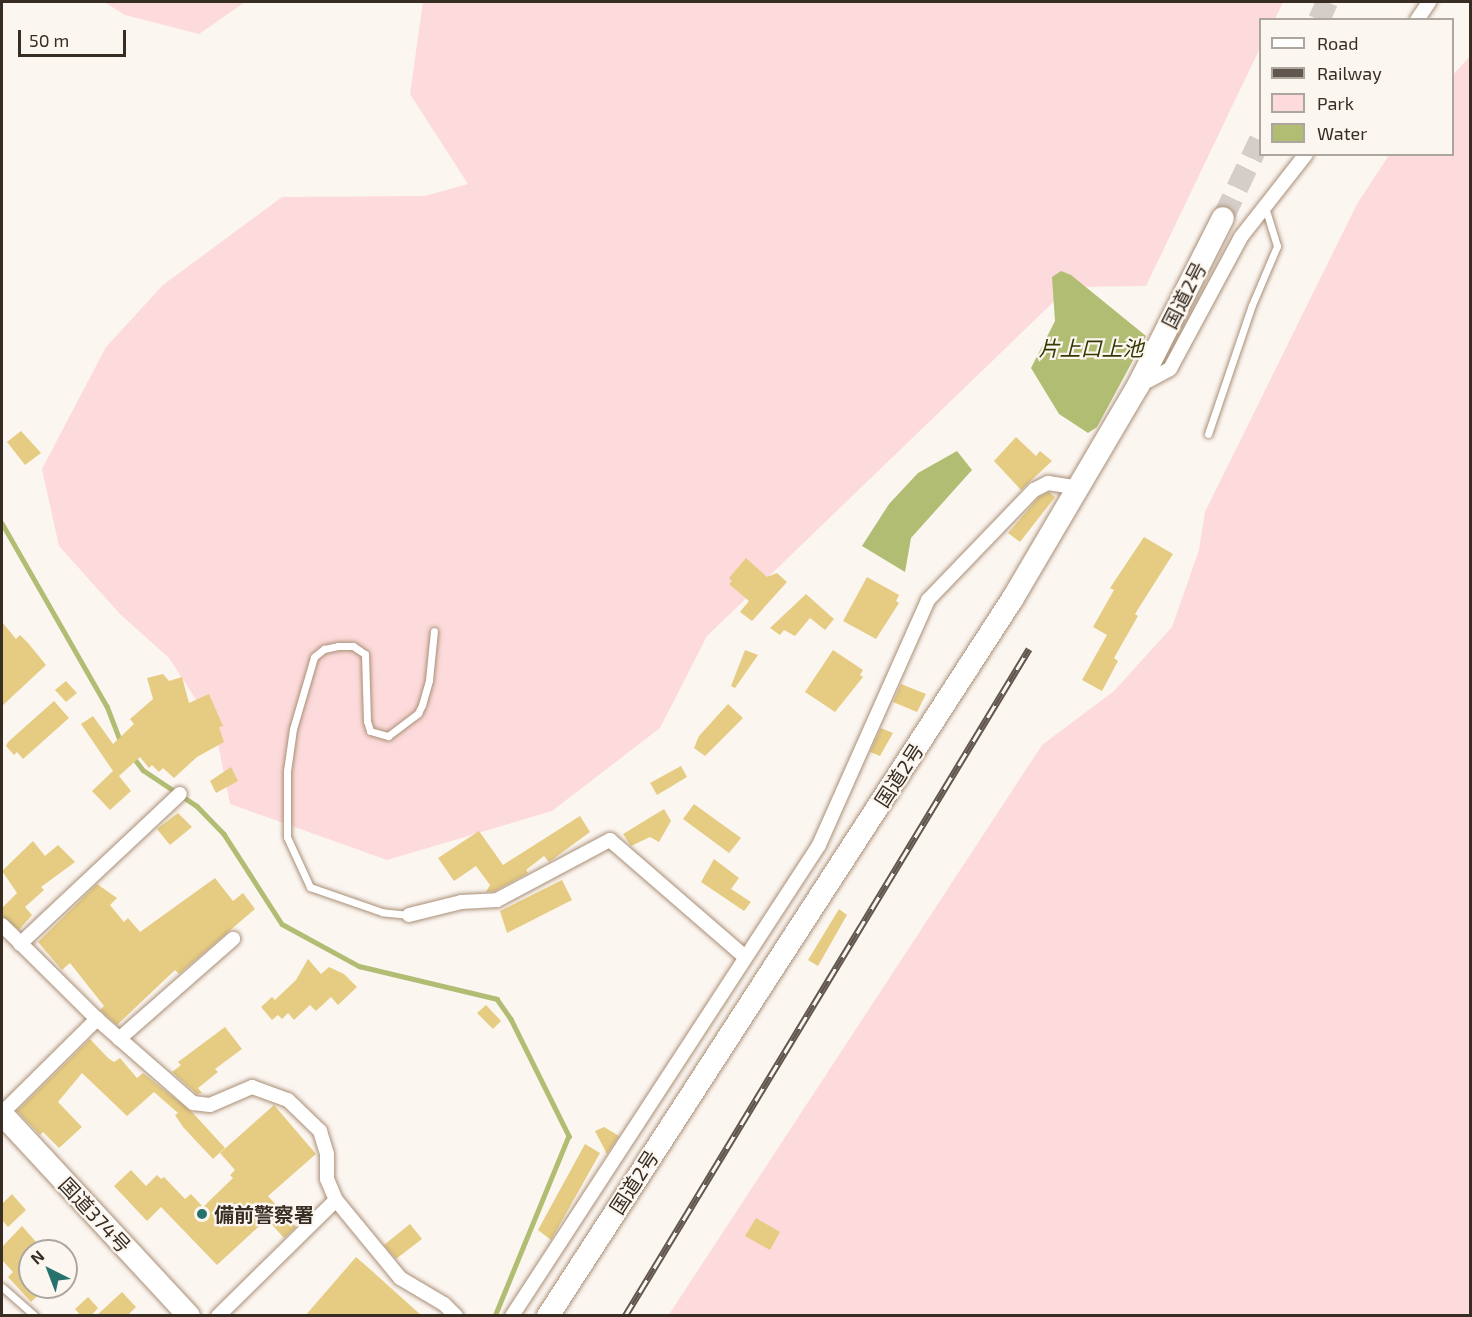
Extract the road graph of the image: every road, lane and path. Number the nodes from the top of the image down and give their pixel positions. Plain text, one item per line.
1 (1429, 2) edge
2 (1418, 18) edge
3 (1304, 156) edge
4 (1264, 205) junction
5 (1223, 218) tunnel mouth
6 (1138, 386) junction
7 (1208, 434) dead end
8 (1080, 488) junction
9 (434, 631) dead end
10 (180, 794) dead end
11 (409, 915) joint
12 (2, 925) edge
13 (233, 939) dead end
14 (20, 944) junction
15 (744, 956) junction
16 (97, 1019) junction
17 (119, 1039) junction
18 (2, 1113) edge
19 (336, 1200) junction
20 (2, 1287) edge
21 (182, 1313) edge
22 (35, 1316) edge
23 (218, 1316) edge
24 (456, 1316) edge
25 (512, 1316) edge
26 (548, 1316) edge

1 - 2 street
3 - 4 street
4 - 6 street
4 - 7 lane
5 - 6 highway, 国道2号
6 - 8 highway, 国道2号
8 - 15 street
8 - 26 highway, 国道2号
9 - 11 lane
10 - 14 street
11 - 15 street
12 - 14 street
13 - 17 street
14 - 16 street
15 - 25 street
16 - 17 street
16 - 18 street
17 - 19 street
18 - 21 highway, 国道374号
19 - 23 street
19 - 24 street
20 - 22 lane

